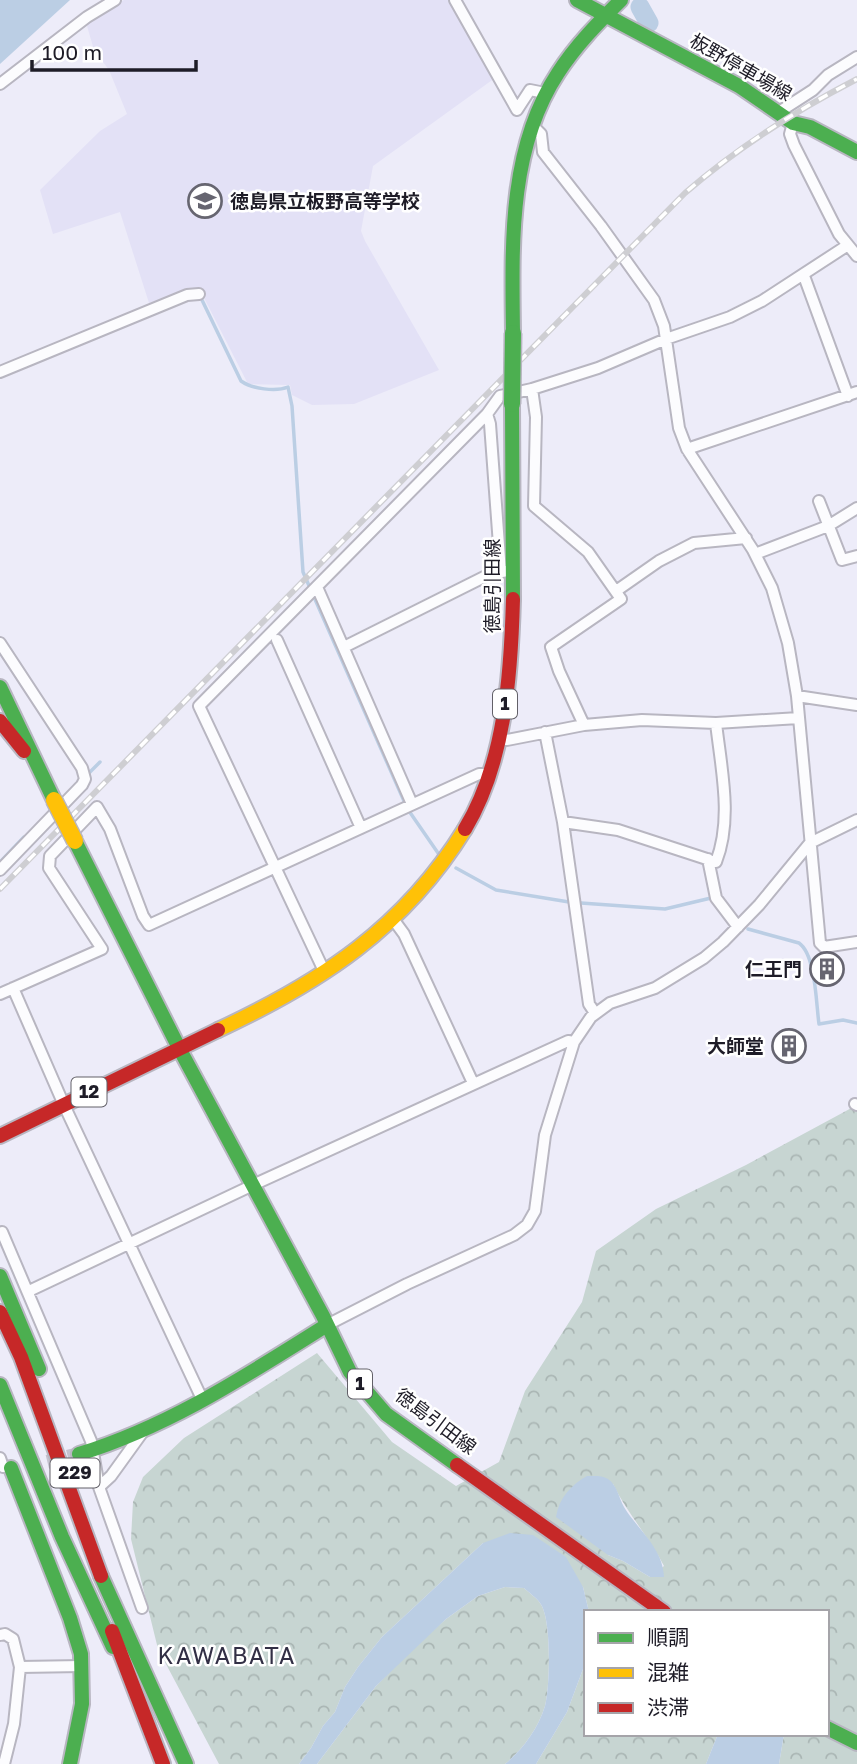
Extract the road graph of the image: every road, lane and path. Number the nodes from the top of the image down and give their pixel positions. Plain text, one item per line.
1 (115, 0) edge
2 (455, 0) edge
3 (577, 0) edge
4 (621, 0) edge
5 (604, 15) junction
6 (857, 57) edge
7 (0, 84) edge
8 (545, 93) junction
9 (779, 112) junction
10 (793, 122) junction
11 (532, 125) junction
12 (857, 152) edge
13 (854, 251) edge
14 (804, 275) junction
15 (199, 294) dead end
16 (666, 339) junction
17 (0, 372) edge
18 (532, 389) junction
19 (853, 394) edge
20 (487, 414) junction
21 (687, 449) junction
22 (819, 501) dead end
23 (857, 508) edge
24 (828, 526) junction
25 (746, 538) junction
26 (755, 554) junction
27 (857, 556) edge
28 (507, 571) junction
29 (313, 590) junction
30 (616, 591) junction
31 (276, 640) dead end
32 (0, 643) edge
33 (344, 647) junction
34 (0, 687) edge
35 (797, 696) junction
36 (857, 705) edge
37 (799, 718) junction
38 (0, 721) edge
39 (716, 723) junction
40 (584, 725) junction
41 (545, 732) junction
42 (499, 739) junction
43 (488, 774) junction
44 (42, 776) junction
45 (412, 804) junction
46 (857, 820) edge
47 (563, 822) junction
48 (361, 828) junction
49 (810, 844) junction
50 (708, 859) junction
51 (274, 867) junction
52 (0, 870) edge
53 (393, 919) junction
54 (738, 928) junction
55 (857, 942) edge
56 (325, 973) junction
57 (13, 988) junction
58 (0, 994) edge
59 (595, 1013) junction
60 (574, 1042) junction
61 (179, 1048) junction
62 (473, 1083) junction
63 (64, 1105) junction
64 (0, 1136) edge
65 (253, 1185) junction
66 (2, 1231) dead end
67 (128, 1243) junction
68 (0, 1276) edge
69 (29, 1290) junction
70 (0, 1312) edge
71 (327, 1325) junction
72 (0, 1336) edge
73 (16, 1359) junction
74 (0, 1385) edge
75 (202, 1401) junction
76 (144, 1431) junction
77 (86, 1453) junction
78 (8, 1465) edge
79 (99, 1487) junction
80 (142, 1608) dead end
81 (661, 1610) edge
82 (0, 1635) edge
83 (82, 1666) junction
84 (20, 1667) junction
85 (144, 1671) junction
86 (133, 1688) junction
87 (829, 1729) edge
88 (857, 1743) edge
89 (4, 1764) edge
90 (70, 1764) edge
91 (163, 1764) edge
92 (186, 1764) edge

1 - 7 street
2 - 8 street
3 - 5 main road, 板野停車場線
4 - 5 main road, 徳島引田線 / 1
5 - 8 main road, 徳島引田線 / 1
5 - 9 main road, 板野停車場線
6 - 9 street
8 - 11 main road, 徳島引田線 / 1
9 - 10 main road, 板野停車場線
10 - 12 main road, 板野停車場線
10 - 13 street
11 - 16 street
11 - 28 main road, 徳島引田線 / 1, bridge
13 - 14 street
14 - 16 street
14 - 19 street
15 - 17 street
16 - 18 street
16 - 21 street
18 - 20 street
18 - 30 street
19 - 21 street
20 - 28 street
20 - 29 street
21 - 25 street
22 - 24 street
23 - 24 street
24 - 26 street
24 - 27 street
25 - 26 street
25 - 30 street
26 - 35 street
28 - 33 street
28 - 42 main road, 徳島引田線 / 1
29 - 33 street
29 - 51 street
30 - 40 street
31 - 48 street
32 - 52 street
33 - 45 street
34 - 44 main road, 徳島引田線 / 1
35 - 36 street
35 - 37 street
37 - 39 street
37 - 49 street
38 - 44 main road, 徳島引田線 / 1
39 - 40 street
39 - 50 street
40 - 41 street
41 - 42 street
41 - 47 street
42 - 43 main road, 徳島引田線 / 1
43 - 45 street
43 - 53 main road, 徳島引田線 / 1
44 - 61 main road, 徳島引田線 / 1, bridge
45 - 48 street
46 - 49 street
47 - 50 street
47 - 59 street
48 - 51 street
49 - 54 street
49 - 55 street
50 - 54 street
51 - 56 street
51 - 57 street
53 - 56 main road, 徳島引田線 / 1
53 - 62 street
54 - 59 street
56 - 61 main road, 徳島引田線 / 1
57 - 58 street
57 - 63 street
59 - 60 street
60 - 62 street
60 - 71 street
61 - 63 main road, 12
61 - 65 main road, 徳島引田線 / 1
62 - 65 street
63 - 64 main road, 12
63 - 67 street
65 - 67 street
65 - 71 main road, 徳島引田線 / 1
66 - 69 street
67 - 69 street
67 - 75 street
68 - 85 main road, 229
69 - 77 street
70 - 73 main road
71 - 75 main road
71 - 81 main road, 徳島引田線 / 1
72 - 73 main road
73 - 85 main road
73 - 86 main road
74 - 86 main road, 229
75 - 76 main road
76 - 77 main road
76 - 79 street
77 - 79 street
78 - 83 main road
79 - 80 street
82 - 84 street
83 - 84 street
83 - 90 main road
84 - 89 street
85 - 92 main road
86 - 91 main road
87 - 88 main road

